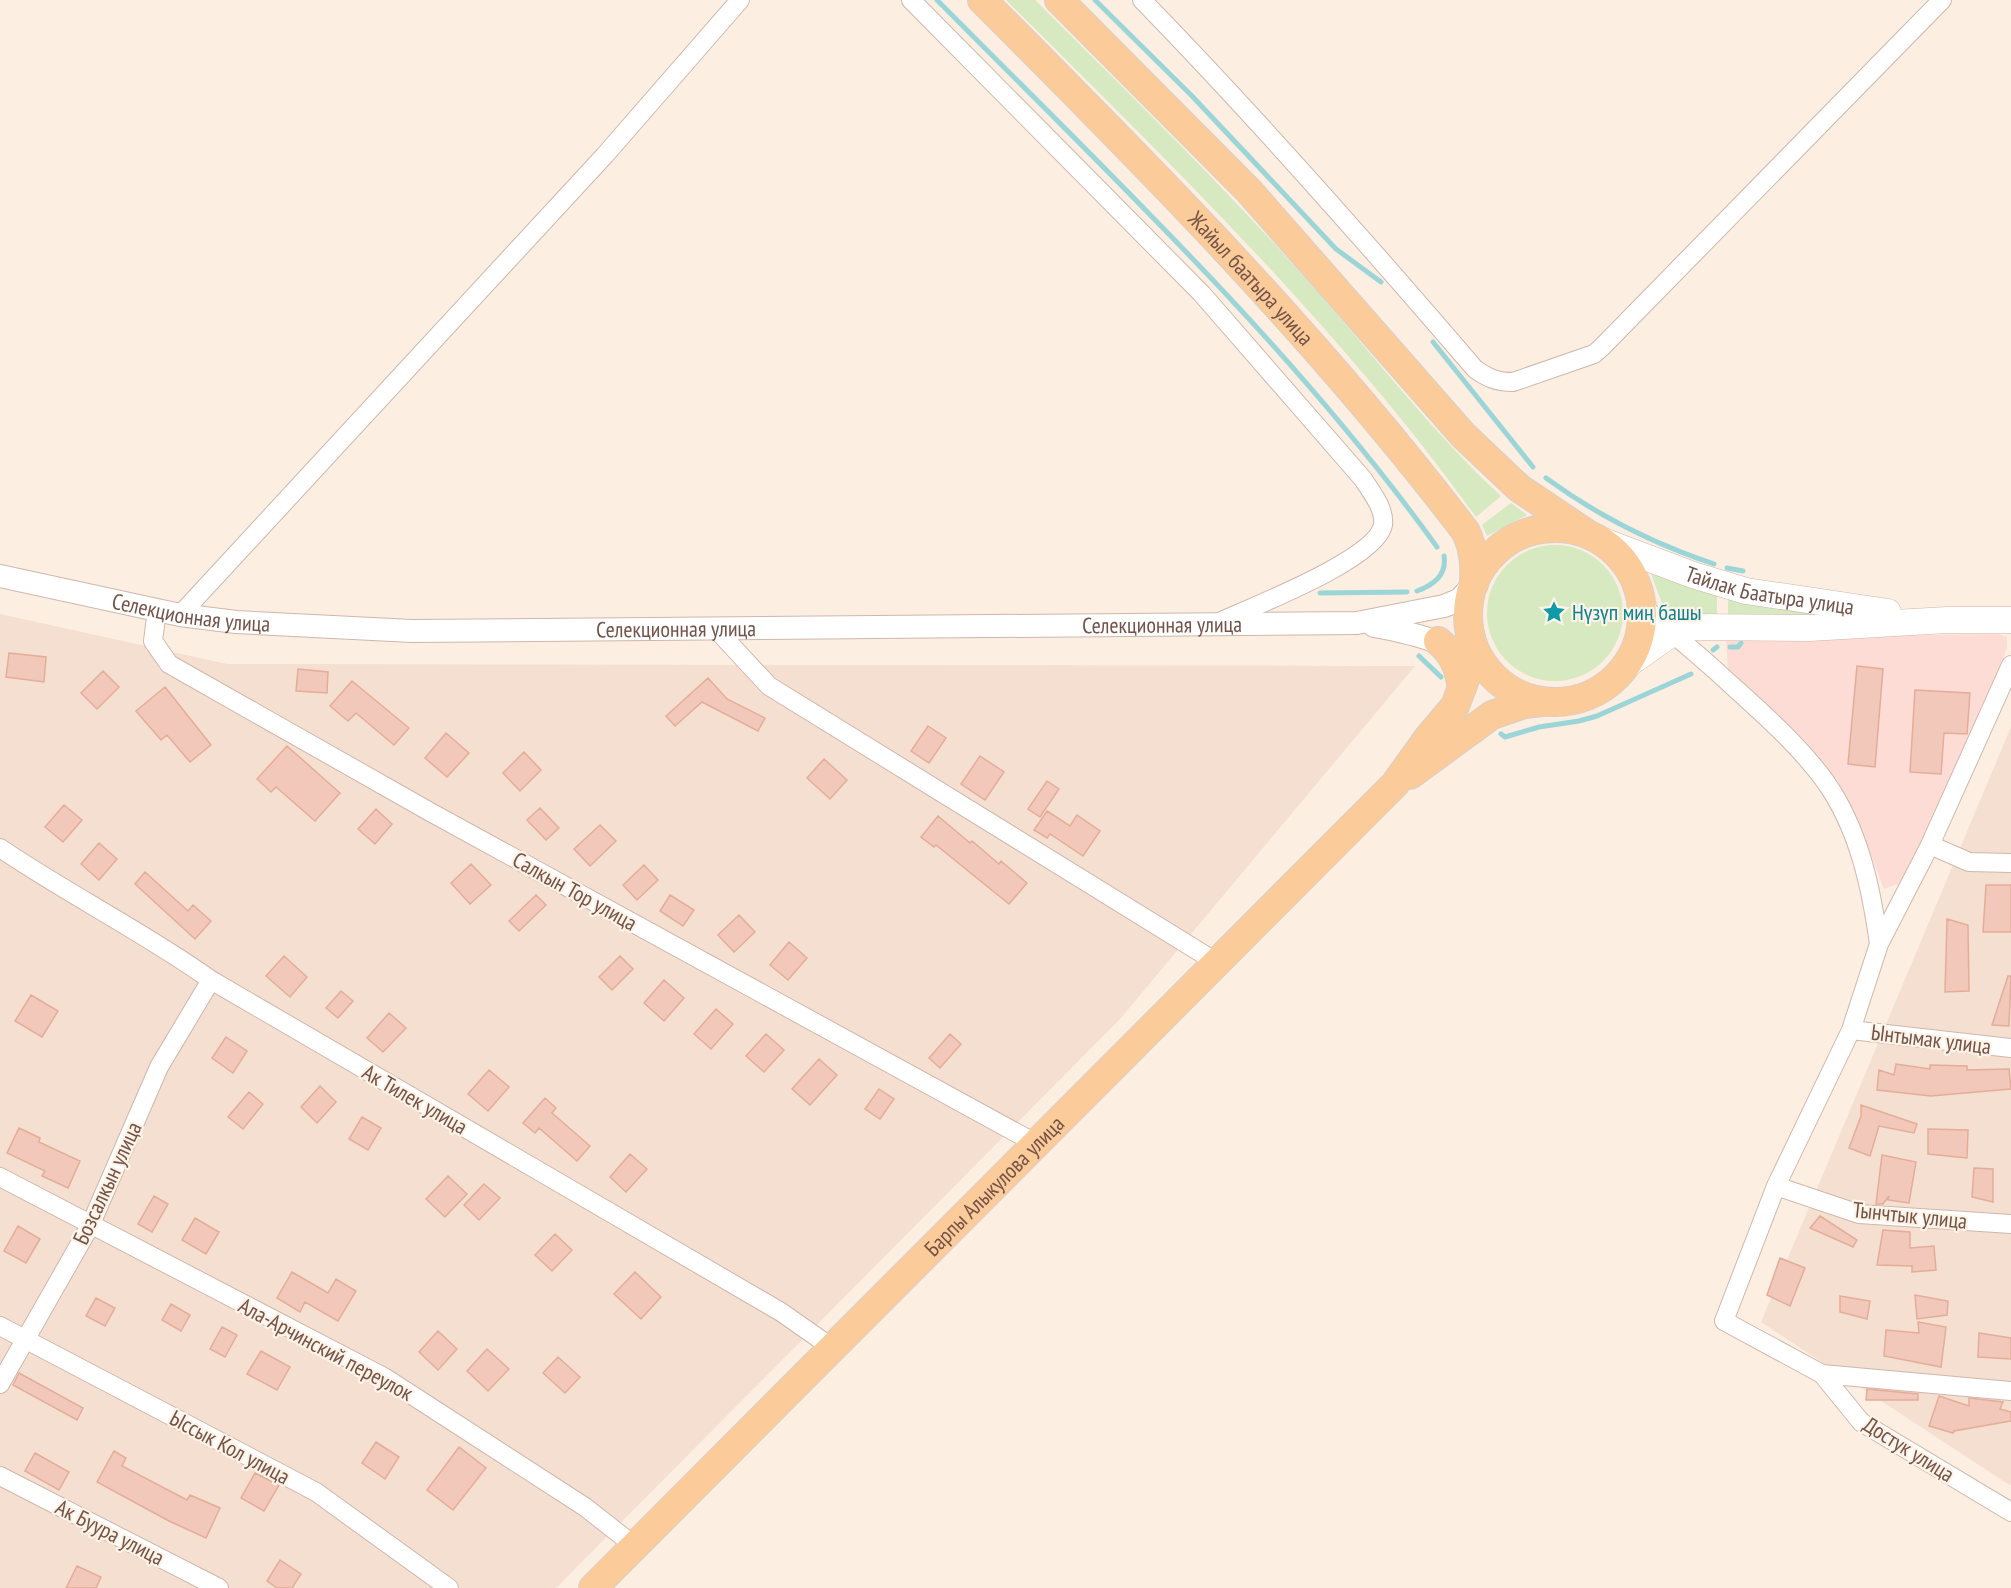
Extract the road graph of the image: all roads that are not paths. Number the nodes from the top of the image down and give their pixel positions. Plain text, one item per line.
1 (740, 0) edge
2 (910, 0) edge
3 (982, 0) edge
4 (1059, 0) edge
5 (1142, 0) edge
6 (1942, 0) edge
7 (1593, 537) junction
8 (0, 576) edge
9 (1474, 584) junction
10 (1642, 604) junction
11 (157, 610) junction
12 (180, 615) junction
13 (1947, 620) junction
14 (2011, 620) edge
15 (1357, 623) junction
16 (1212, 625) junction
17 (716, 629) junction
18 (1671, 634) junction
19 (1438, 640) junction
20 (1477, 656) junction
21 (1628, 664) junction
22 (2011, 665) edge
23 (1463, 690) junction
24 (1547, 702) junction
25 (1395, 784) junction
26 (1930, 845) junction
27 (0, 848) edge
28 (2011, 863) edge
29 (1879, 944) junction
30 (1216, 962) junction
31 (211, 980) junction
32 (1851, 1030) junction
33 (2011, 1048) edge
34 (1035, 1143) junction
35 (0, 1177) edge
36 (1776, 1186) junction
37 (2011, 1224) edge
38 (90, 1226) junction
39 (0, 1326) edge
40 (26, 1339) junction
41 (831, 1347) junction
42 (1822, 1374) junction
43 (0, 1384) edge
44 (2011, 1391) edge
45 (0, 1476) edge
46 (2011, 1512) edge
47 (636, 1547) junction
48 (219, 1588) edge
49 (449, 1588) edge
50 (593, 1588) edge

1 - 12 street
2 - 16 street
3 - 9 main road, Жайыл баатыра улица
4 - 7 main road
5 - 6 street
7 - 9 main road
7 - 10 main road
7 - 13 main road, Тайлак Баатыра улица
8 - 11 street, Селекционная улица
9 - 15 street, Селекционная улица
9 - 20 main road
10 - 18 street
10 - 21 main road
11 - 12 street, Селекционная улица
11 - 34 street, Салкын Тор улица
12 - 17 street, Селекционная улица
13 - 14 main road, Тайлак Баатыра улица
13 - 18 main road, Тайлак Баатыра улица
15 - 16 street, Селекционная улица
15 - 19 street, Селекционная улица
16 - 17 street, Селекционная улица
17 - 30 street
18 - 21 main road, Тайлак Баатыра улица
18 - 29 street
19 - 20 street, Селекционная улица
19 - 23 main road
20 - 23 main road, Барпы Алыкулова улица
20 - 24 main road
21 - 24 main road
22 - 26 street
23 - 25 main road, Барпы Алыкулова улица
24 - 25 main road, Барпы Алыкулова улица
25 - 30 main road, Барпы Алыкулова улица
26 - 28 street
26 - 29 street
27 - 31 street, Ак Тилек улица
29 - 32 street
30 - 34 main road, Барпы Алыкулова улица
31 - 38 street, Бозсалкын улица
31 - 41 street, Ак Тилек улица
32 - 33 street, Ынтымак улица
32 - 36 street
34 - 41 main road, Барпы Алыкулова улица
35 - 38 street, Ала-Арчинский переулок
36 - 37 street, Тынчтык улица
36 - 42 street, Достук улица
38 - 40 street, Бозсалкын улица
38 - 47 street, Ала-Арчинский переулок
39 - 40 street, Ыссык Кол улица
40 - 43 street, Бозсалкын улица
40 - 49 street, Ыссык Кол улица
41 - 47 main road, Барпы Алыкулова улица
42 - 44 street
42 - 46 street, Достук улица
45 - 48 street, Ак Буура улица
47 - 50 main road, Барпы Алыкулова улица

